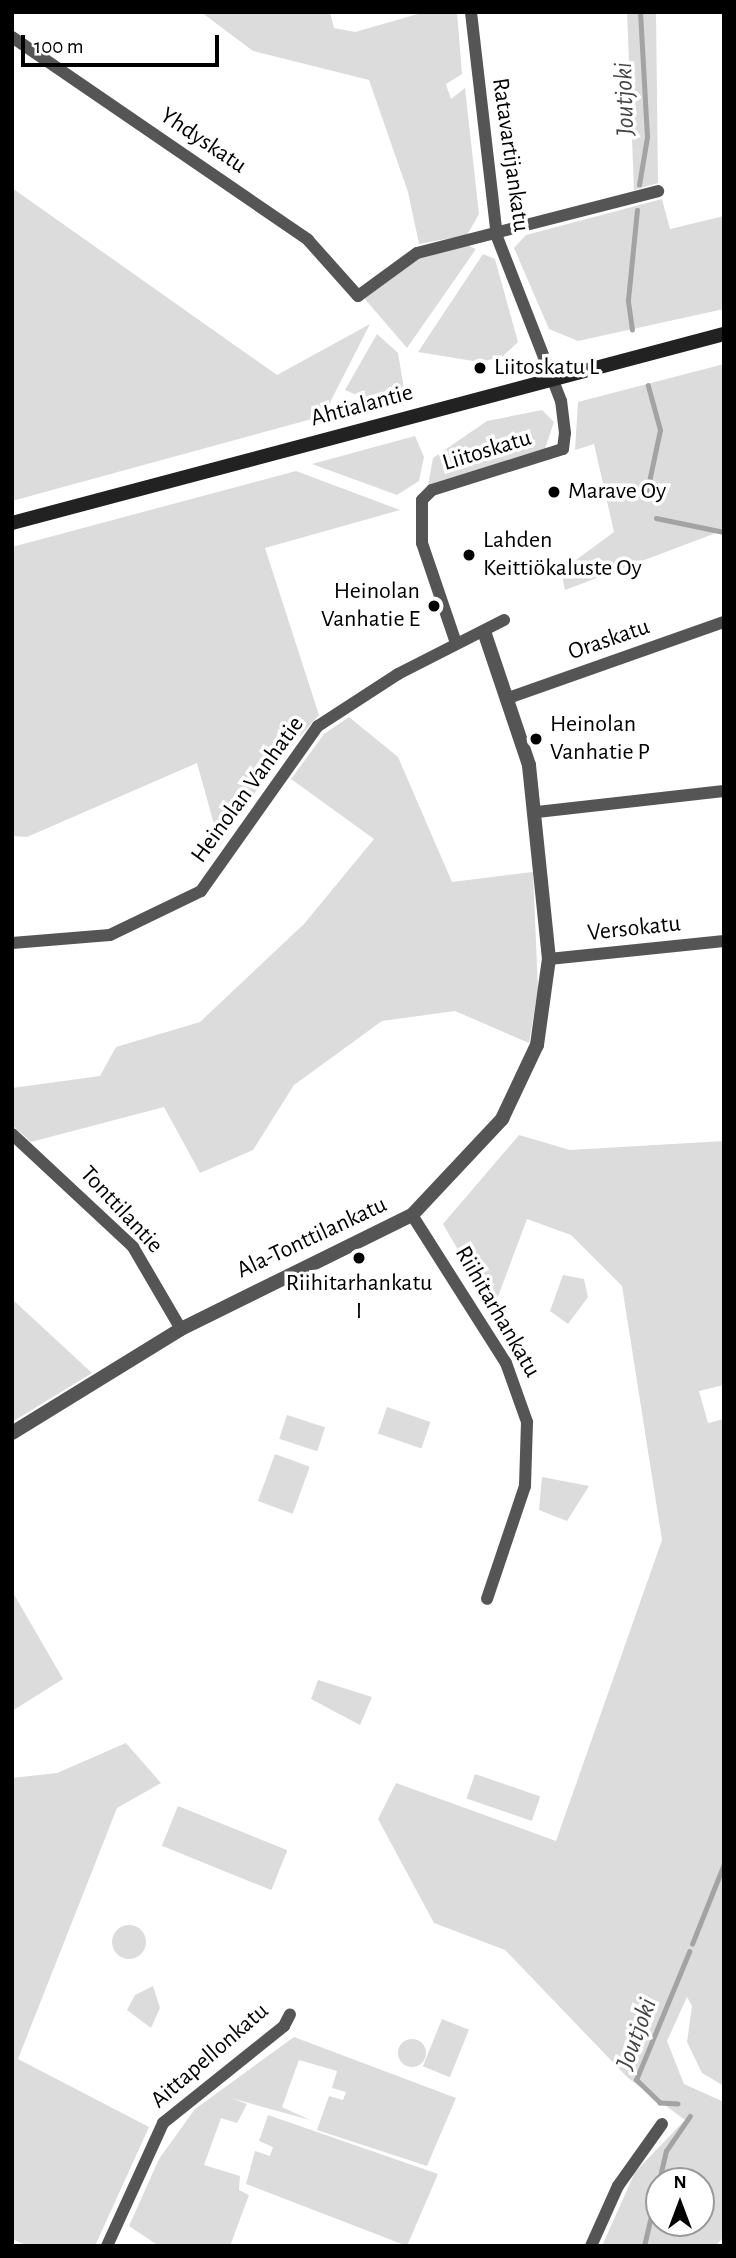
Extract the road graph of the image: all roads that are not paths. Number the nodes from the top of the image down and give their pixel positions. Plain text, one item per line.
1 (471, 12) edge
2 (12, 37) edge
3 (658, 191) dead end
4 (497, 237) junction
5 (724, 334) edge
6 (552, 379) junction
7 (12, 523) edge
8 (504, 620) dead end
9 (724, 622) edge
10 (485, 634) junction
11 (456, 643) junction
12 (508, 698) junction
13 (724, 791) edge
14 (537, 812) junction
15 (724, 941) edge
16 (12, 943) edge
17 (549, 959) junction
18 (12, 1134) edge
19 (412, 1215) junction
20 (181, 1329) junction
21 (12, 1433) edge
22 (487, 1599) dead end
23 (290, 2014) dead end
24 (662, 2124) dead end
25 (107, 2246) edge
26 (591, 2246) edge

1 - 4 street, Ratavartijankatu
2 - 4 street, Yhdyskatu
3 - 4 street
4 - 6 street, Ratavartijankatu
5 - 6 main road, Ahtialantie
6 - 7 main road, Ahtialantie
6 - 11 street, Liitoskatu
8 - 10 street, Heinolan Vanhatie
9 - 12 street, Oraskatu
10 - 11 street, Heinolan Vanhatie
10 - 12 street, Ala-Tonttilankatu
11 - 16 street, Heinolan Vanhatie
12 - 14 street, Ala-Tonttilankatu
13 - 14 street
14 - 17 street, Ala-Tonttilankatu
15 - 17 street, Versokatu
17 - 19 street, Ala-Tonttilankatu
18 - 20 street, Tonttilantie
19 - 20 street, Ala-Tonttilankatu
19 - 22 street, Riihitarhankatu
20 - 21 street, Ala-Tonttilankatu
23 - 25 street, Aittapellonkatu
24 - 26 street

